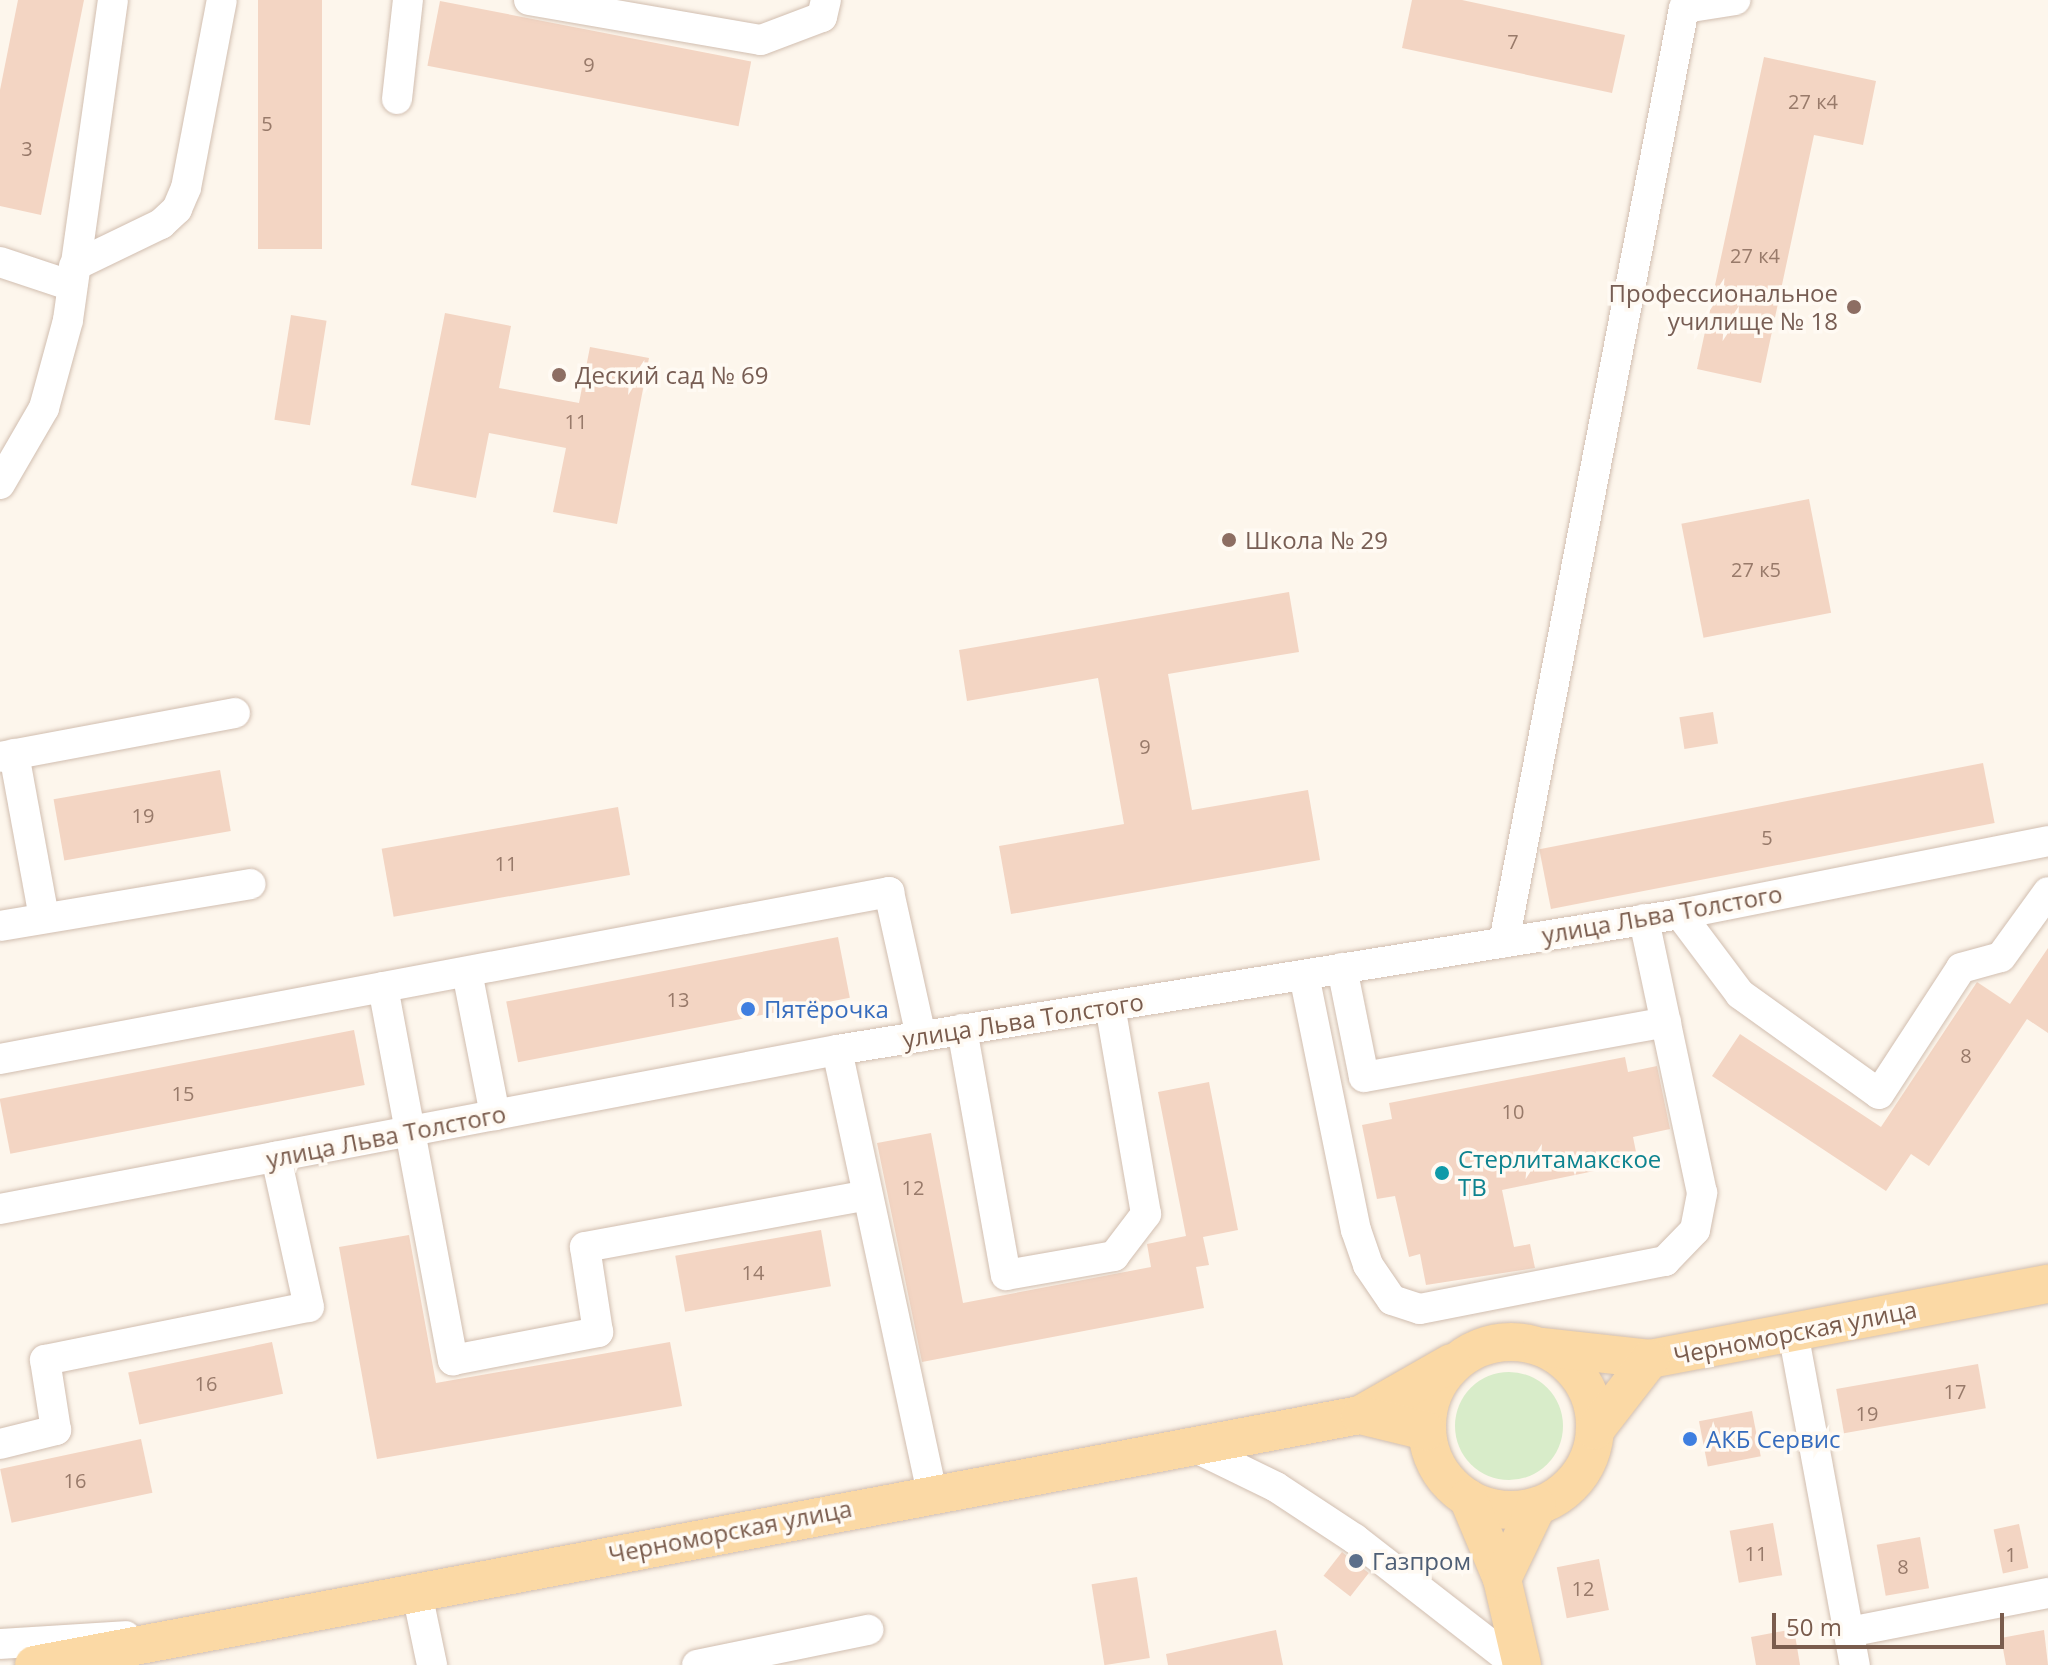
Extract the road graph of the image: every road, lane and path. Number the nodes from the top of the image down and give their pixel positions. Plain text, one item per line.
1 (113, 0) edge
2 (222, 0) edge
3 (408, 0) edge
4 (529, 0) edge
5 (826, 0) edge
6 (1735, 0) edge
7 (397, 99) dead end
8 (0, 262) edge
9 (73, 276) junction
10 (0, 484) edge
11 (235, 713) dead end
12 (7, 755) edge
13 (2046, 850) edge
14 (251, 884) dead end
15 (2048, 892) edge
16 (1680, 914) junction
17 (44, 917) junction
18 (1644, 919) junction
19 (0, 926) edge
20 (1504, 942) junction
21 (1342, 968) junction
22 (467, 972) junction
23 (1304, 975) junction
24 (383, 987) junction
25 (1110, 1006) junction
26 (1666, 1022) junction
27 (962, 1029) junction
28 (921, 1036) junction
29 (837, 1050) junction
30 (0, 1059) edge
31 (495, 1115) junction
32 (410, 1131) junction
33 (276, 1157) junction
34 (867, 1195) junction
35 (0, 1209) edge
36 (2048, 1284) edge
37 (1793, 1332) junction
38 (1540, 1347) junction
39 (1461, 1357) junction
40 (1650, 1359) junction
41 (1360, 1415) junction
42 (1595, 1430) junction
43 (1426, 1431) junction
44 (0, 1444) edge
45 (1192, 1446) junction
46 (932, 1492) junction
47 (1468, 1498) junction
48 (1537, 1506) junction
49 (1502, 1579) junction
50 (417, 1593) junction
51 (2048, 1593) edge
52 (868, 1630) dead end
53 (1849, 1632) junction
54 (168, 1638) junction
55 (0, 1644) edge
56 (34, 1665) edge
57 (432, 1665) edge
58 (697, 1665) edge
59 (1520, 1665) edge
60 (1855, 1665) edge

1 - 9 street
2 - 9 street
3 - 7 street
4 - 5 street
6 - 20 street
8 - 9 street
9 - 10 street
11 - 12 street
12 - 17 street
13 - 16 street, улица Льва Толстого
14 - 17 street
15 - 16 street
16 - 18 street, улица Льва Толстого
17 - 19 street
18 - 20 street, улица Льва Толстого
18 - 26 street
20 - 21 street, улица Льва Толстого
21 - 23 street, улица Льва Толстого
21 - 26 street
22 - 24 street
22 - 28 street
22 - 31 street
23 - 25 street, улица Льва Толстого
23 - 26 street
24 - 30 street
24 - 32 street
25 - 27 street, улица Льва Толстого
25 - 27 street
27 - 28 street, улица Льва Толстого
28 - 29 street, улица Льва Толстого
29 - 31 street, улица Льва Толстого
29 - 34 street
31 - 32 street, улица Льва Толстого
32 - 33 street, улица Льва Толстого
32 - 34 street
33 - 35 street, улица Льва Толстого
33 - 44 street
34 - 46 street
36 - 37 main road, Черноморская улица
37 - 40 main road, Черноморская улица
37 - 53 street
38 - 39 main road
38 - 40 main road, Черноморская улица
38 - 42 main road
39 - 41 main road
39 - 43 main road
40 - 42 main road
41 - 43 main road, Черноморская улица
41 - 45 main road, Черноморская улица
42 - 48 main road
43 - 47 main road
45 - 46 main road, Черноморская улица
45 - 59 street
46 - 50 main road, Черноморская улица
47 - 48 main road
47 - 49 main road
48 - 49 main road
49 - 59 main road
50 - 54 main road, Черноморская улица
50 - 57 street
51 - 53 street
52 - 58 street
53 - 60 street
54 - 55 street
54 - 56 main road, Черноморская улица

